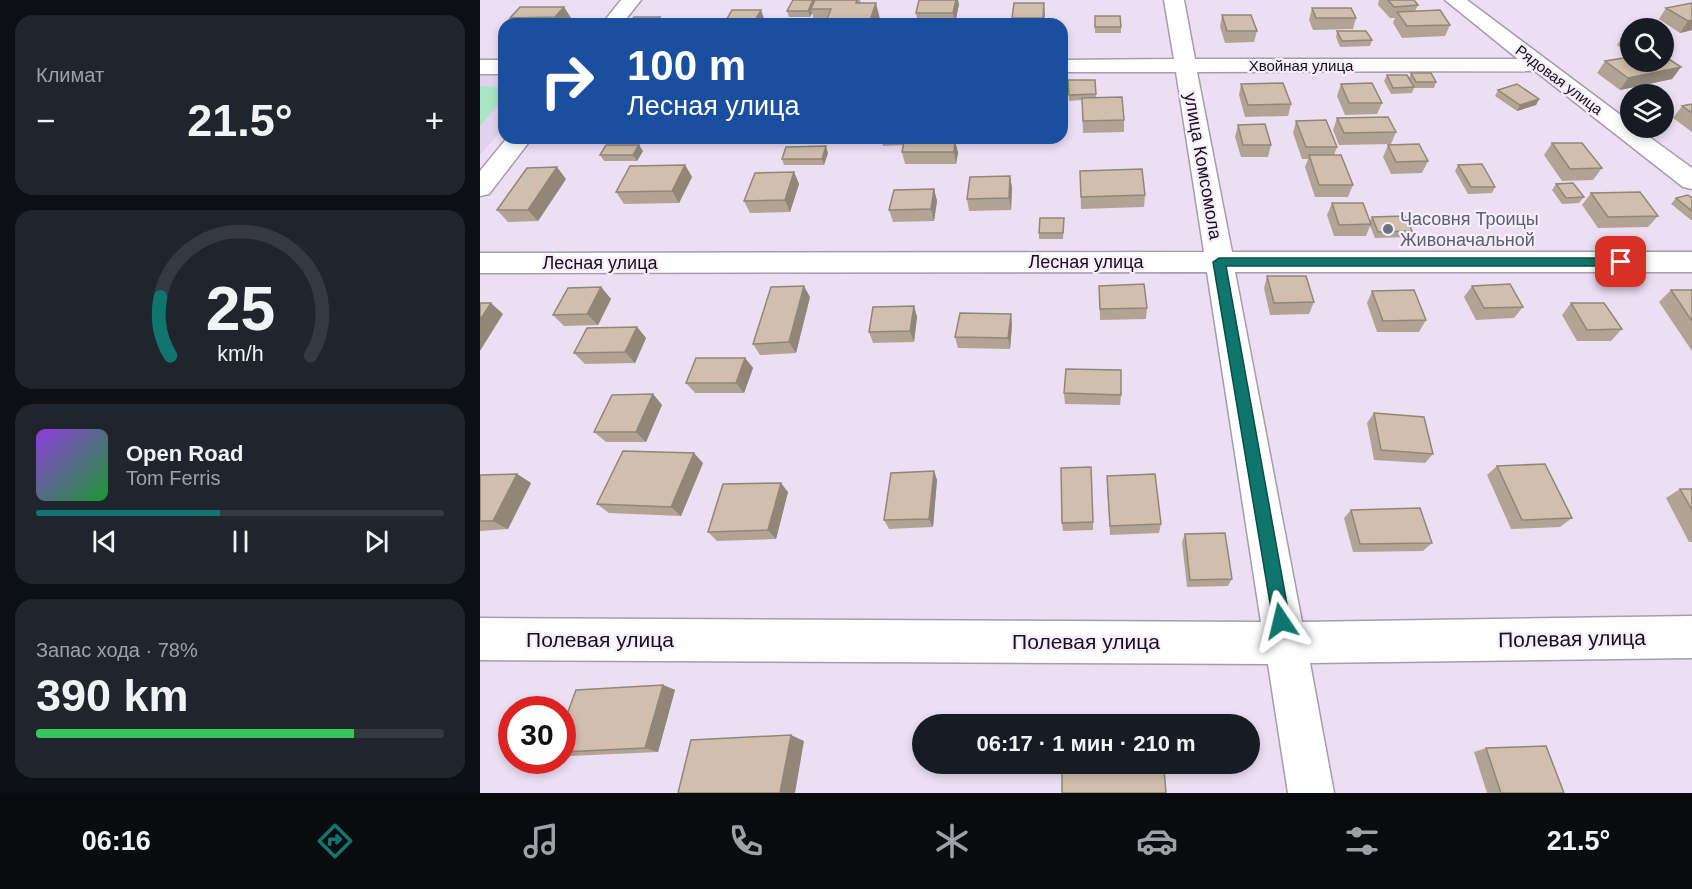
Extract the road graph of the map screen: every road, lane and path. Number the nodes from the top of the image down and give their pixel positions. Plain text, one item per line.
1 (631, 0) edge
2 (1174, 0) edge
3 (1455, 0) edge
4 (617, 18) edge
5 (1540, 65) junction
6 (1068, 66) edge
7 (1185, 66) junction
8 (480, 67) edge
9 (498, 67) edge
10 (515, 144) edge
11 (1692, 181) edge
12 (480, 188) edge
13 (1219, 262) junction
14 (1692, 262) edge
15 (480, 263) edge
16 (1692, 637) edge
17 (480, 639) edge
18 (1285, 643) junction
19 (1311, 793) edge

1 - 4 street
2 - 7 street, улица Комсомола
3 - 5 street, Рядовая улица
5 - 7 street, Хвойная улица
5 - 11 street, Рядовая улица
6 - 7 street, Хвойная улица
7 - 13 street, улица Комсомола
8 - 9 street
10 - 12 street
13 - 14 street, Лесная улица
13 - 15 street, Лесная улица
13 - 18 street, улица Комсомола
16 - 18 street, Полевая улица
17 - 18 street, Полевая улица
18 - 19 street, улица Комсомола

